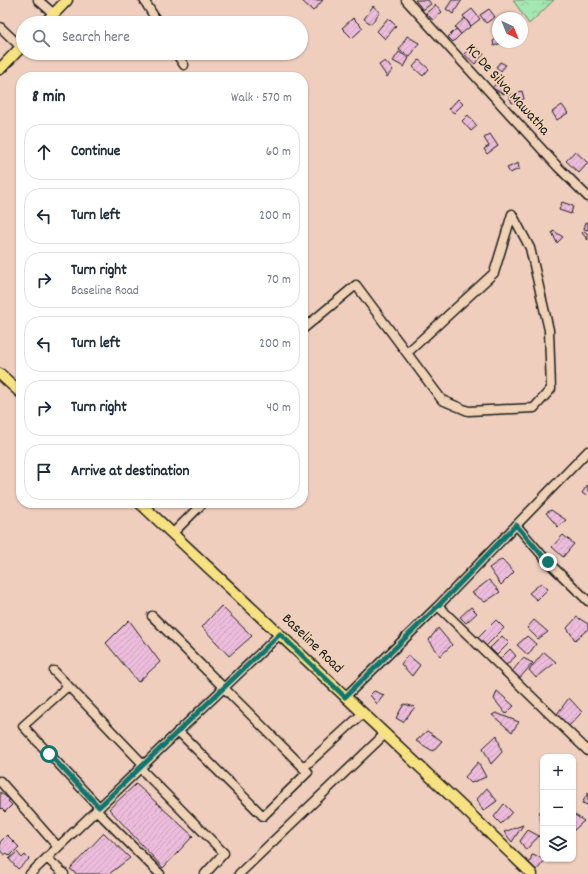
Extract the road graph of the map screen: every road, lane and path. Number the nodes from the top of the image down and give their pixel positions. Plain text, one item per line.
1 (38, 0) edge
2 (67, 0) edge
3 (144, 0) edge
4 (406, 0) edge
5 (54, 14) joint
6 (154, 16) edge
7 (0, 28) edge
8 (16, 41) edge
9 (16, 52) edge
10 (181, 60) edge
11 (184, 65) dead end
12 (0, 69) edge
13 (588, 197) edge
14 (308, 326) edge
15 (406, 352) junction
16 (0, 374) edge
17 (16, 388) edge
18 (588, 451) edge
19 (145, 508) edge
20 (198, 508) edge
21 (516, 525) junction
22 (172, 534) junction
23 (588, 601) edge
24 (438, 606) junction
25 (152, 616) dead end
26 (280, 634) junction
27 (54, 672) dead end
28 (68, 686) junction
29 (224, 687) junction
30 (345, 697) junction
31 (362, 714) junction
32 (178, 731) junction
33 (385, 734) junction
34 (588, 751) edge
35 (142, 766) junction
36 (303, 768) junction
37 (0, 781) edge
38 (98, 809) junction
39 (58, 846) junction
40 (47, 858) junction
41 (30, 874) edge
42 (64, 874) edge
43 (160, 874) edge
44 (204, 874) edge
45 (239, 874) edge
46 (532, 874) edge

1 - 5 street
2 - 5 main road
3 - 6 street
4 - 13 street, KC De Silva Mawatha
7 - 8 street
9 - 12 main road
10 - 11 street
14 - 15 street
15 - 15 street
16 - 17 main road
18 - 21 street
19 - 22 main road, Baseline Road
20 - 22 street
21 - 23 street
21 - 24 street
22 - 26 main road, Baseline Road
24 - 30 street
24 - 34 street
25 - 29 street
26 - 29 street
26 - 30 main road, Baseline Road
27 - 28 street
28 - 35 street
28 - 38 street
29 - 32 street
29 - 36 street
30 - 31 main road, Baseline Road
31 - 33 main road, Baseline Road
31 - 36 street
32 - 35 street
32 - 36 street
33 - 45 street
33 - 46 main road, Baseline Road
35 - 38 street
35 - 44 street
37 - 39 street
38 - 39 street
38 - 43 street
39 - 40 street
40 - 41 street
40 - 42 street

